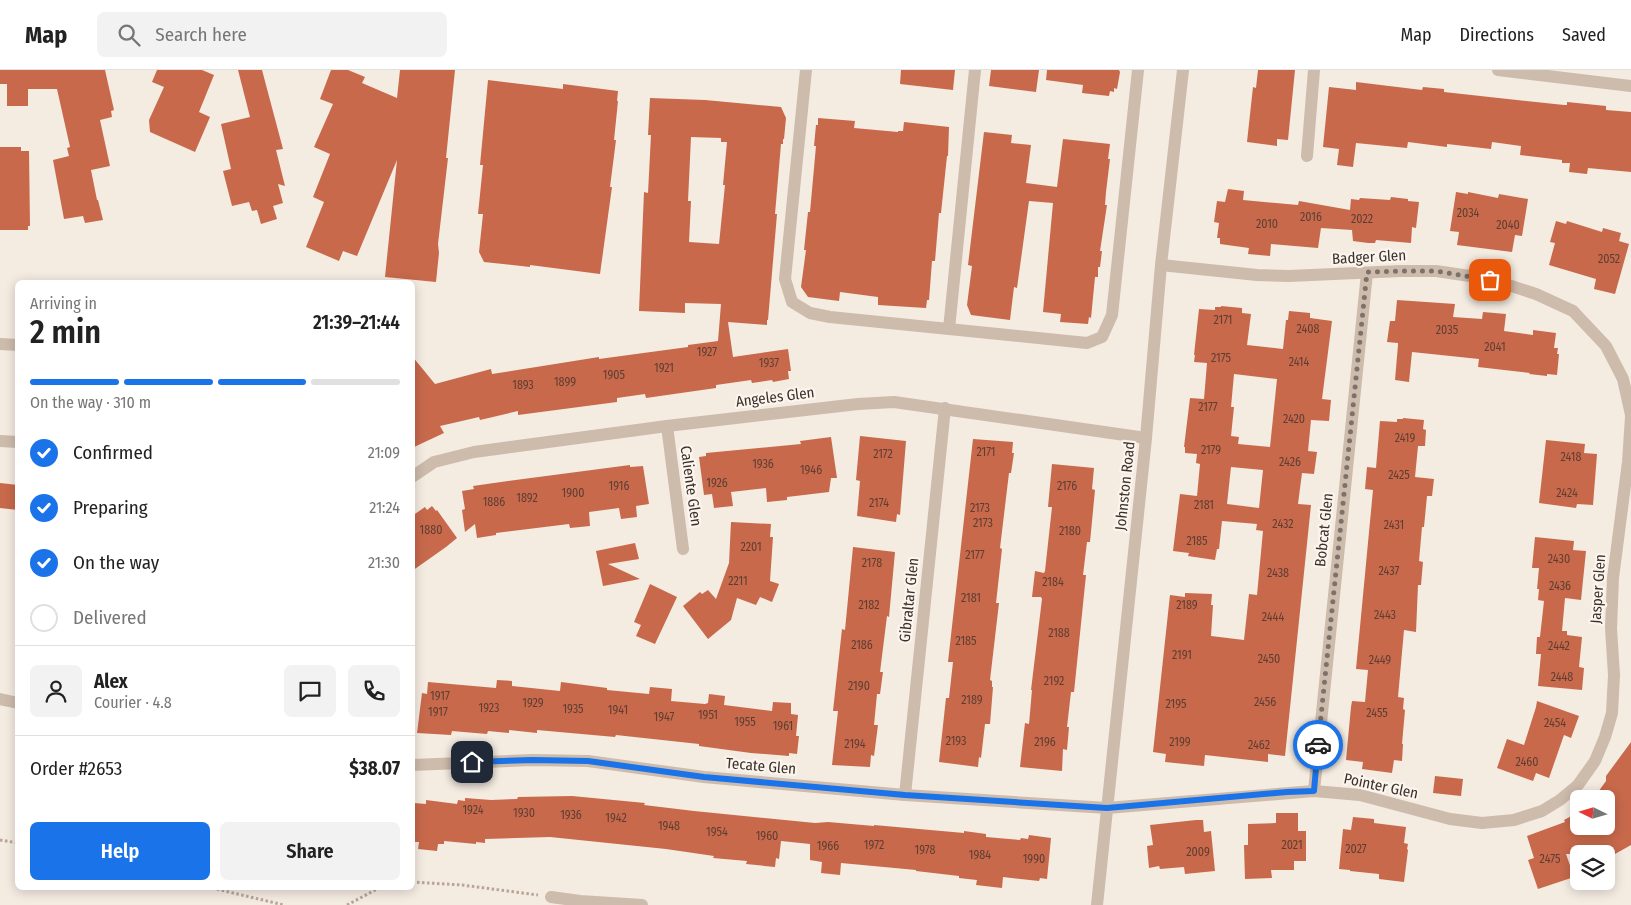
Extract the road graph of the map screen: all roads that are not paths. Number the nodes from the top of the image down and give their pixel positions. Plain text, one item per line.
1 (806, 70) edge
2 (975, 70) edge
3 (1138, 70) edge
4 (1183, 70) edge
5 (1314, 70) edge
6 (1498, 70) edge
7 (1631, 86) edge
8 (1307, 156) dead end
9 (1161, 265) junction
10 (1367, 272) junction
11 (1573, 311) joint
12 (949, 329) junction
13 (0, 344) edge
14 (15, 345) edge
15 (945, 408) junction
16 (1631, 416) edge
17 (667, 426) junction
18 (1146, 438) junction
19 (0, 441) edge
20 (15, 442) edge
21 (415, 475) edge
22 (683, 549) dead end
23 (0, 699) edge
24 (15, 702) edge
25 (1595, 761) joint
26 (415, 765) edge
27 (1314, 791) junction
28 (905, 795) junction
29 (1107, 808) junction
30 (551, 897) road end
31 (642, 905) edge
32 (1097, 905) edge

1 - 12 street
2 - 12 street
3 - 12 street
4 - 9 street, Johnston Road
5 - 8 street
6 - 7 street
9 - 10 street, Badger Glen
9 - 18 street, Johnston Road
10 - 11 street, Badger Glen
10 - 27 street, Bobcat Glen
11 - 16 street, Jasper Glen
13 - 14 street
15 - 17 street, Angeles Glen
15 - 18 street, Angeles Glen
15 - 28 street, Gibraltar Glen
16 - 25 street, Jasper Glen
17 - 21 street, Angeles Glen
17 - 22 street, Caliente Glen
18 - 29 street, Johnston Road
19 - 20 street
23 - 24 street
25 - 27 street, Pointer Glen
26 - 28 street, Tecate Glen
27 - 29 street, Pointer Glen
28 - 29 street, Tecate Glen
29 - 32 street, Johnston Road
30 - 31 street

